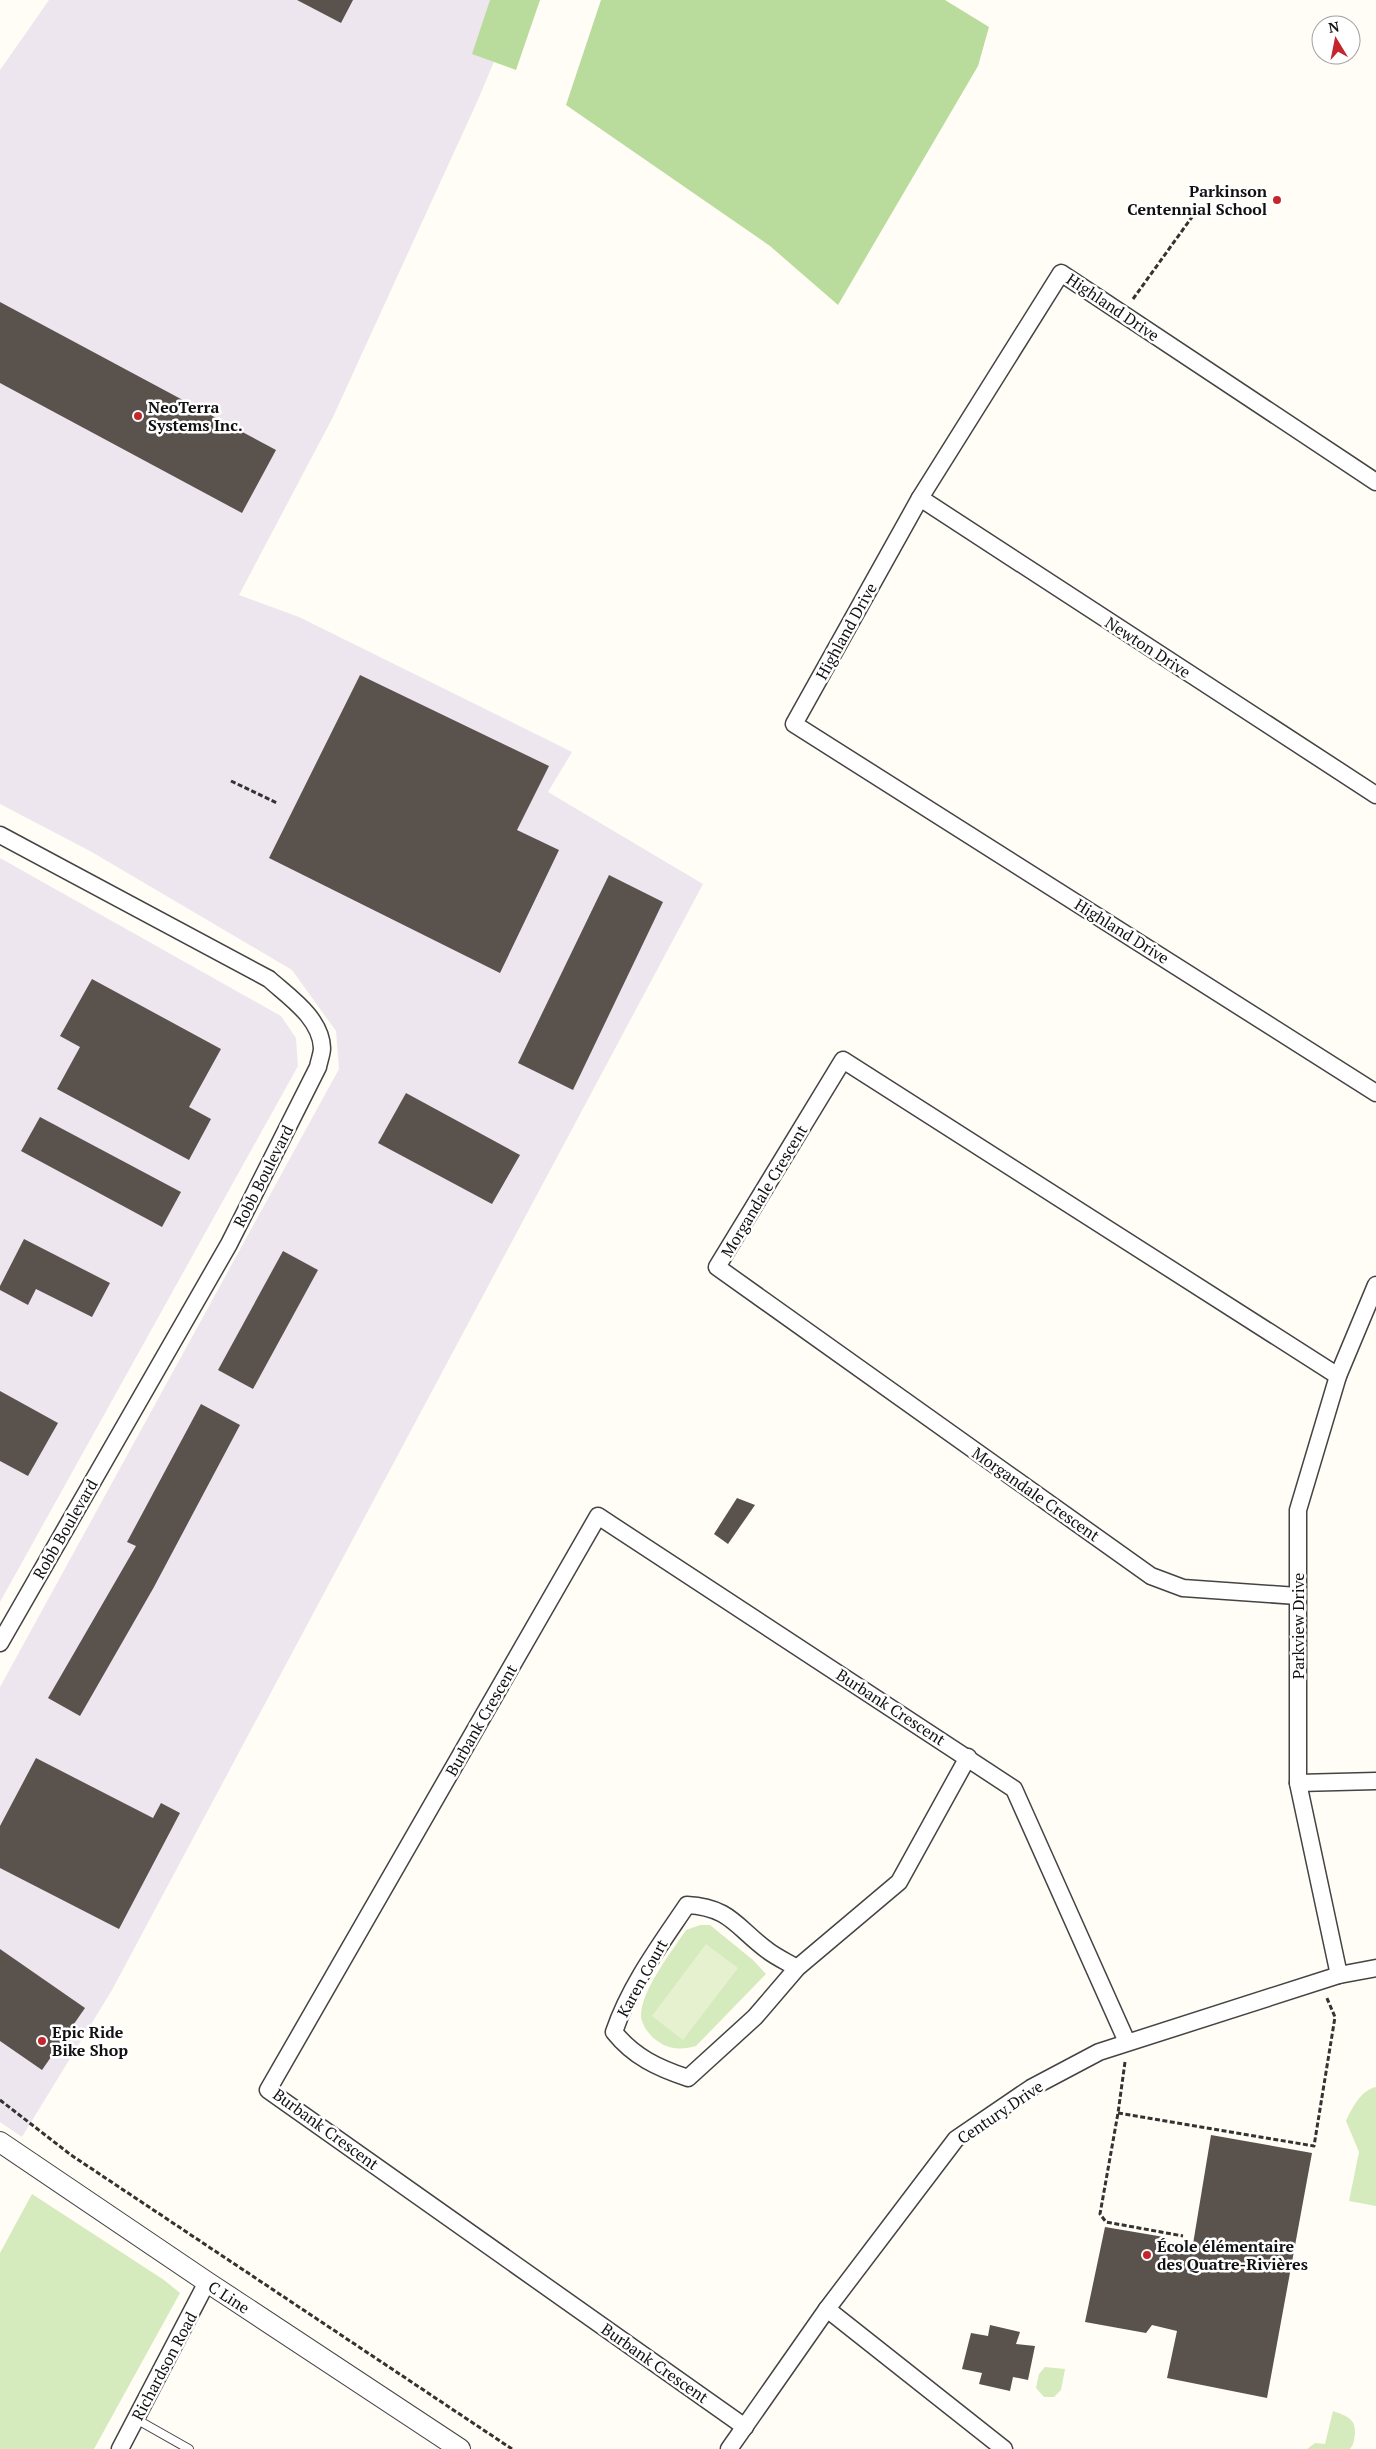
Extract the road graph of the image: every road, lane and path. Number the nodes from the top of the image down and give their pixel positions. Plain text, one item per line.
1 (1192, 217) dead end
2 (1122, 314) junction
3 (1376, 482) edge
4 (920, 498) junction
5 (231, 781) dead end
6 (1376, 795) edge
7 (277, 803) dead end
8 (0, 835) edge
9 (1376, 1093) edge
10 (1376, 1285) edge
11 (1338, 1376) junction
12 (1297, 1596) junction
13 (0, 1643) edge
14 (968, 1758) junction
15 (1376, 1781) edge
16 (1298, 1783) junction
17 (797, 1968) junction
18 (1376, 1968) edge
19 (1339, 1975) junction
20 (1320, 1982) junction
21 (1127, 2042) junction
22 (0, 2100) edge
23 (1118, 2113) junction
24 (0, 2142) edge
25 (1183, 2236) dead end
26 (207, 2282) junction
27 (827, 2309) junction
28 (136, 2419) junction
29 (746, 2427) junction
30 (120, 2449) edge
31 (189, 2449) edge
32 (460, 2449) edge
33 (512, 2449) edge
34 (730, 2449) edge
35 (1004, 2449) edge

1 - 2 path
2 - 3 street, Highland Drive
2 - 4 street, Highland Drive
4 - 6 street, Newton Drive
4 - 9 street, Highland Drive
5 - 7 path
8 - 13 street, Robb Boulevard
10 - 11 street, Parkview Drive
11 - 12 street, Parkview Drive
11 - 12 street, Morgandale Crescent
12 - 16 street, Parkview Drive
14 - 17 street, Karen Court
14 - 21 street, Burbank Crescent
14 - 29 street, Burbank Crescent
15 - 16 street
16 - 19 street, Parkview Drive
17 - 17 street, Karen Court
18 - 19 street, Century Drive
19 - 20 street, Century Drive
20 - 21 street, Century Drive
20 - 23 path
21 - 23 path
21 - 27 street, Century Drive
22 - 33 path
23 - 25 path
24 - 26 street, C Line
26 - 28 street, Richardson Road
26 - 32 street, C Line
27 - 29 street, Century Drive
27 - 35 street
28 - 30 street, Richardson Road
28 - 31 lane
29 - 34 street, Century Drive

